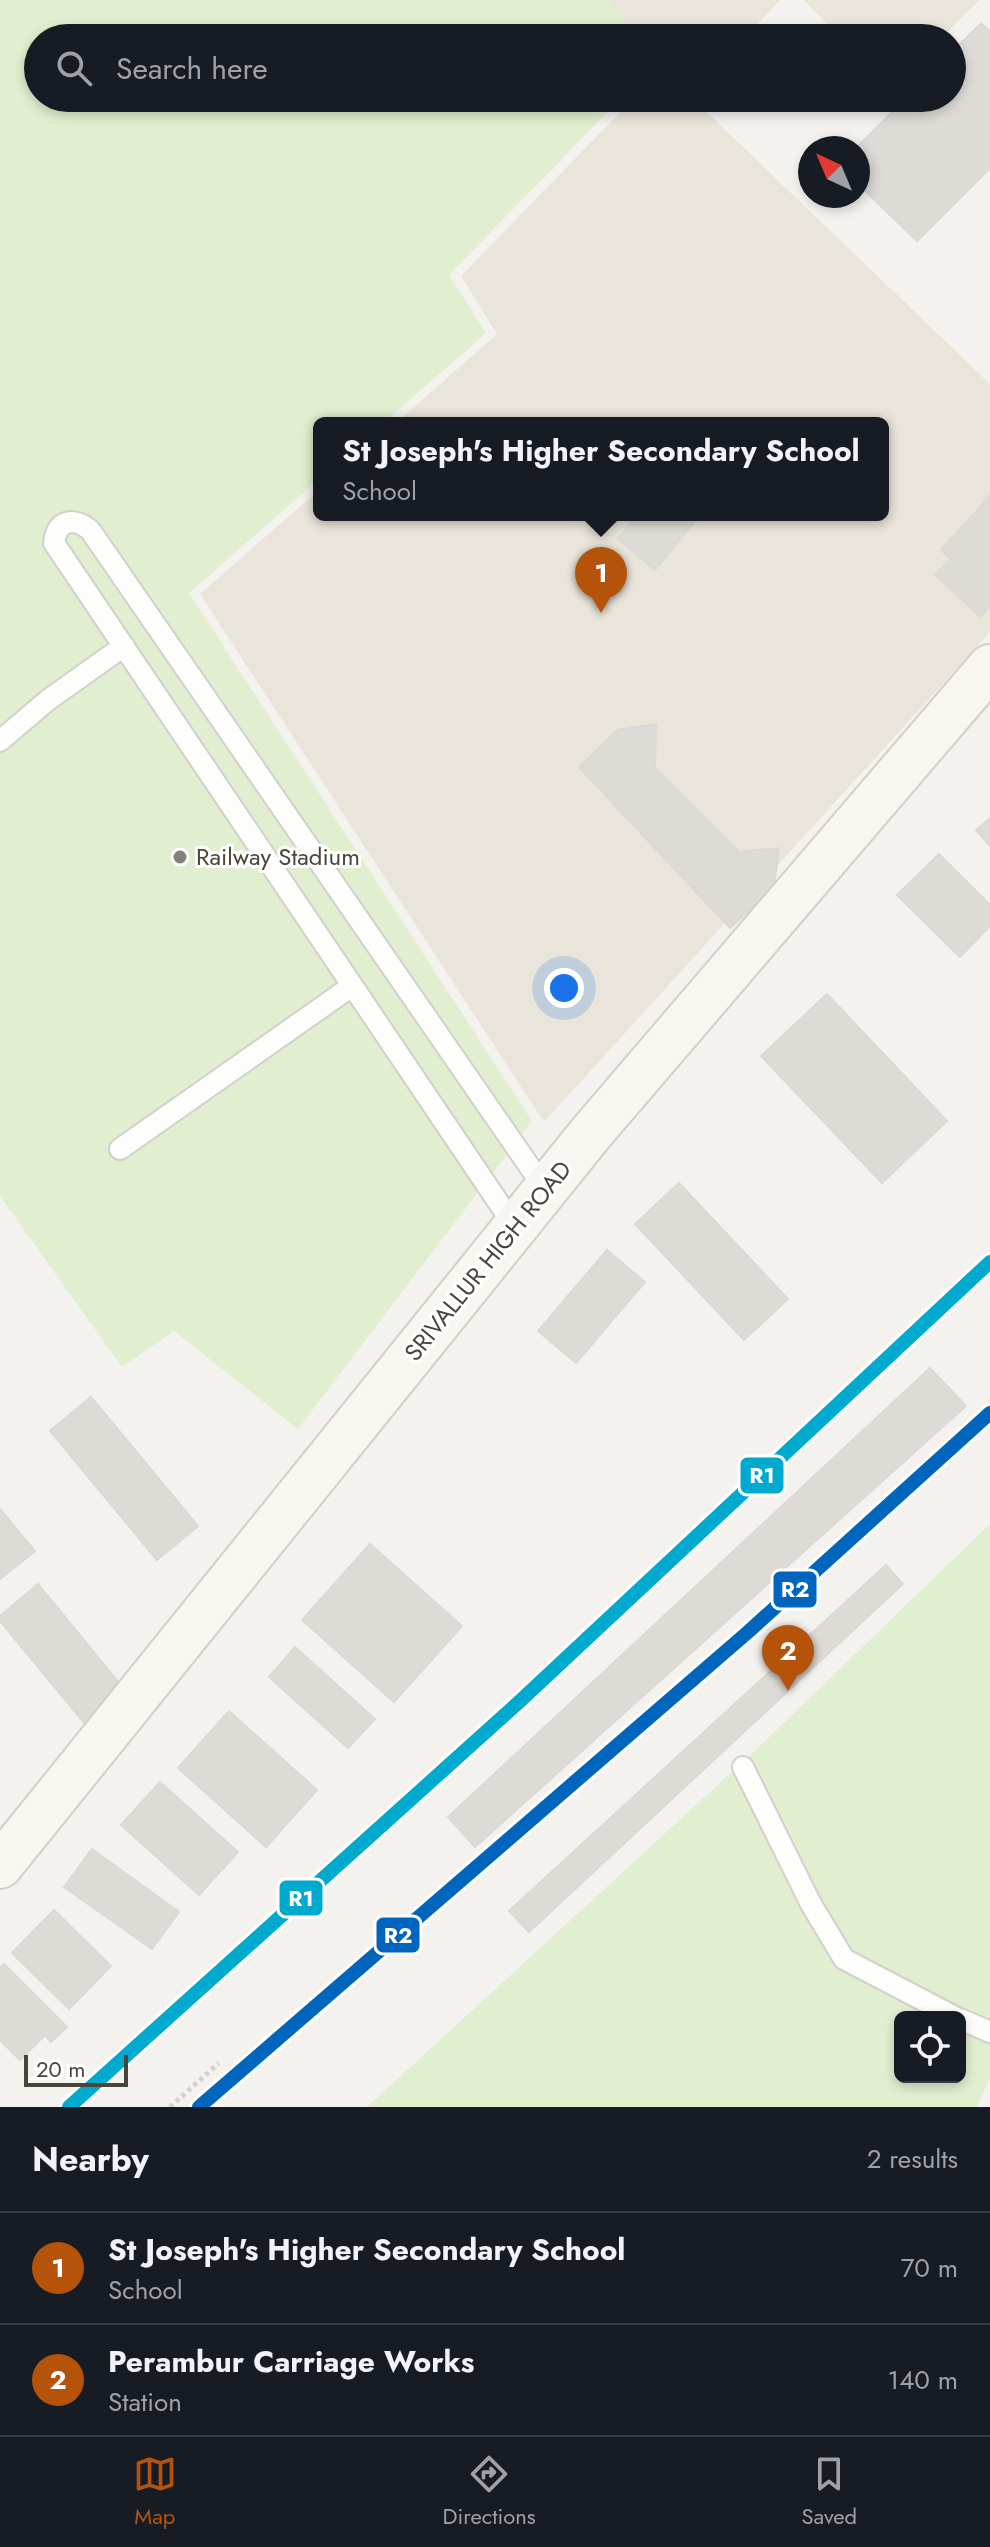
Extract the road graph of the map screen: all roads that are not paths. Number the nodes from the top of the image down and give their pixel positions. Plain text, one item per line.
1 (124, 646) junction
2 (990, 667) edge
3 (0, 741) edge
4 (352, 986) junction
5 (120, 1149) dead end
6 (545, 1189) junction
7 (515, 1227) junction
8 (743, 1767) dead end
9 (0, 1866) edge
10 (944, 2011) edge
11 (966, 2022) edge
12 (990, 2032) edge

1 - 3 lane
1 - 4 lane
1 - 6 lane
2 - 6 street, SRIVALLUR HIGH ROAD
4 - 5 lane
4 - 7 lane
6 - 7 street, SRIVALLUR HIGH ROAD
7 - 9 street, SRIVALLUR HIGH ROAD
8 - 10 lane
11 - 12 lane

